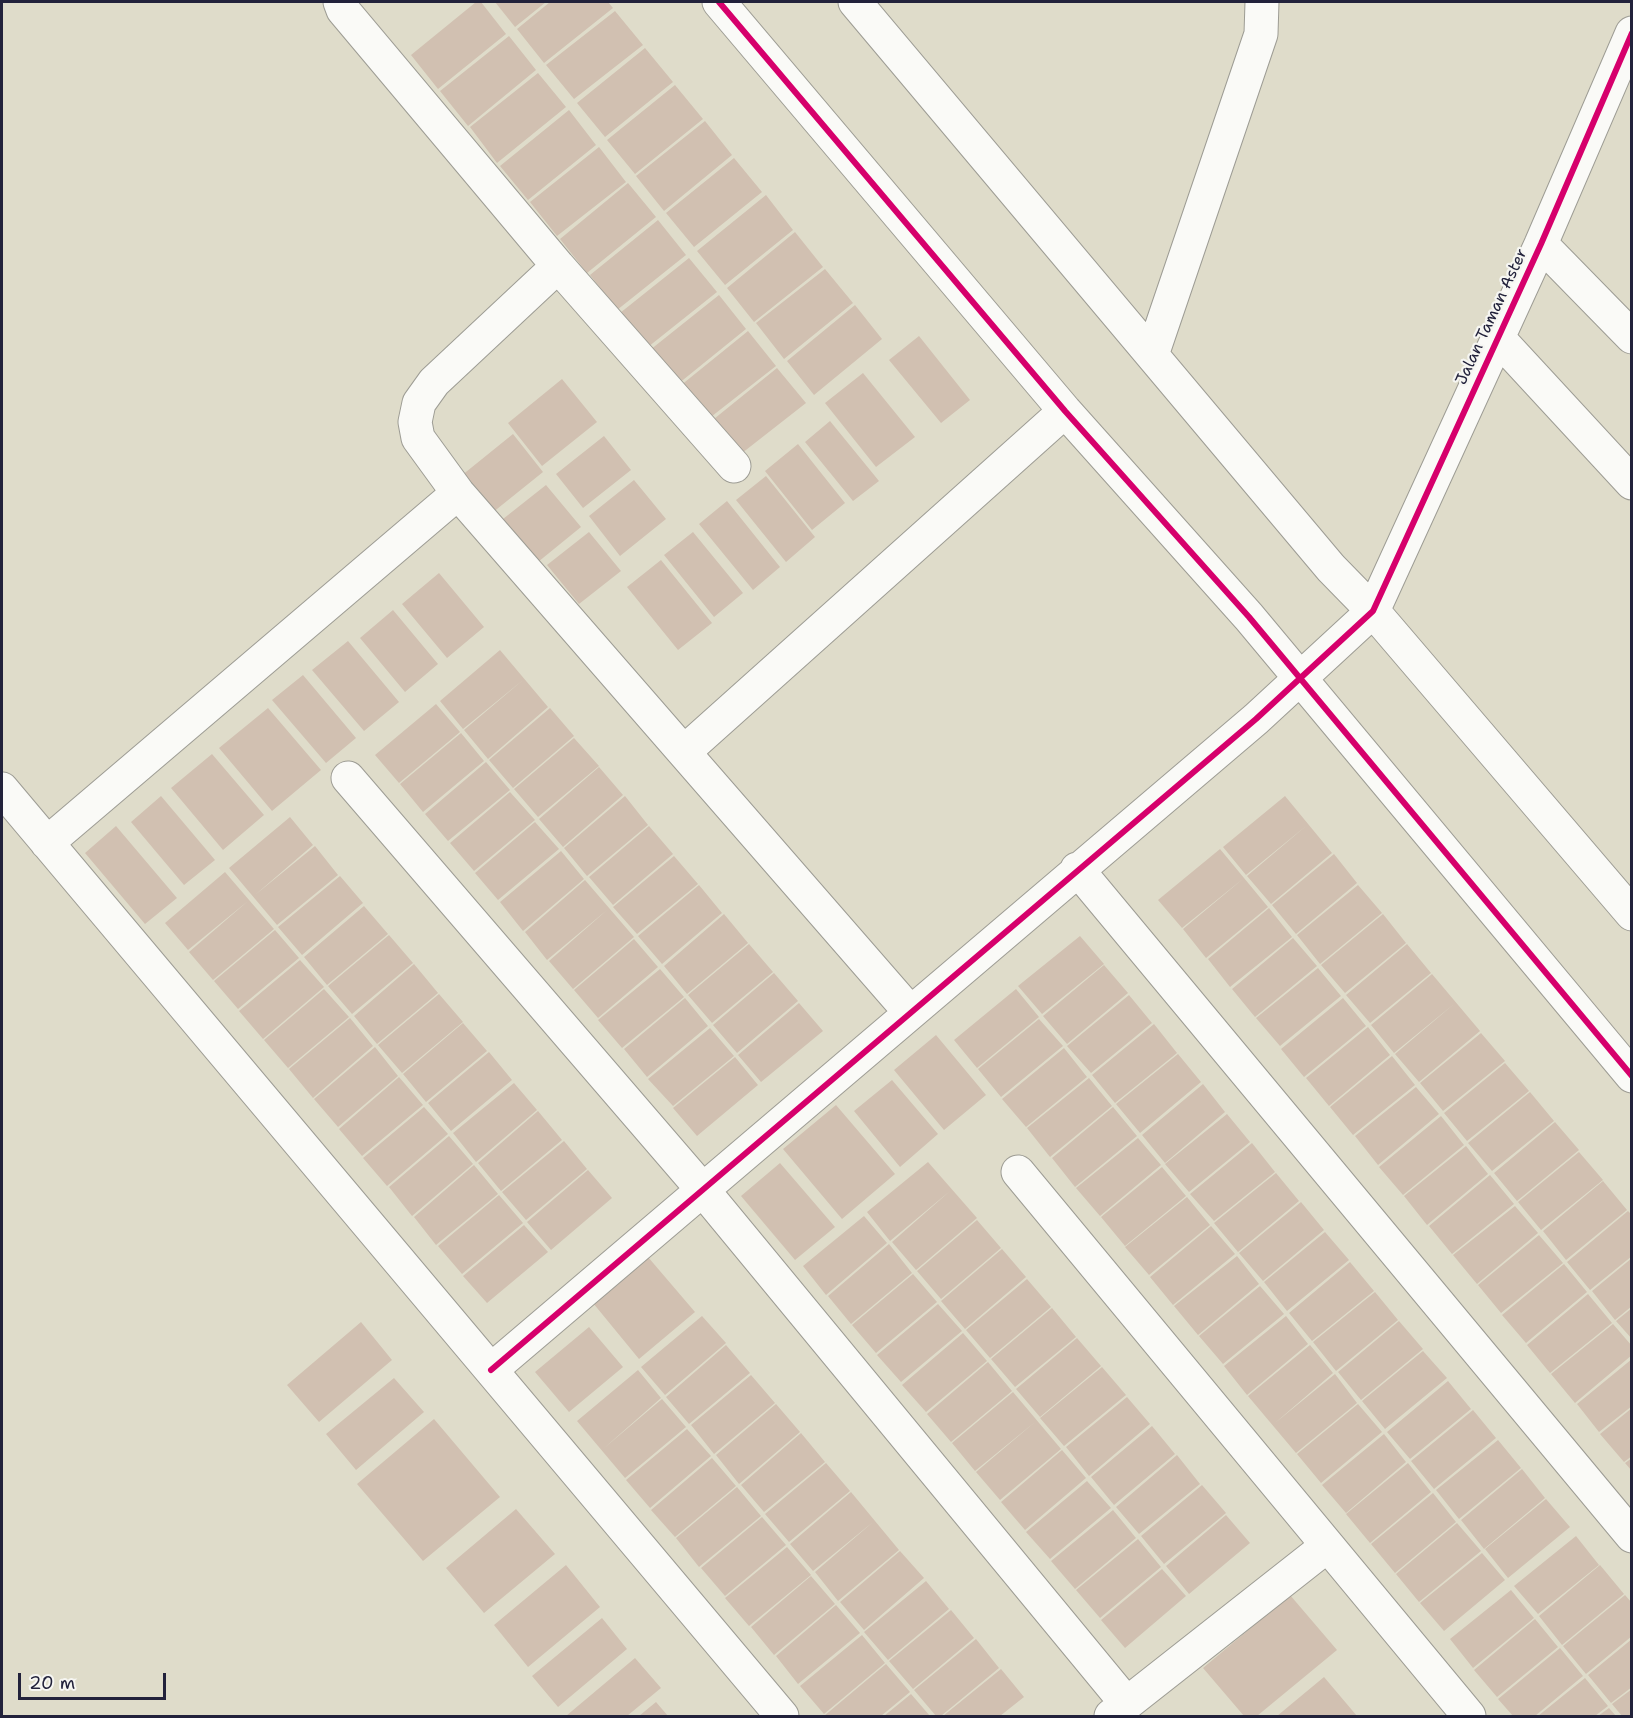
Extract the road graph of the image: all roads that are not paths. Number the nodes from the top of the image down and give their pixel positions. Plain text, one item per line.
1 (340, 2) edge
2 (719, 2) edge
3 (855, 2) edge
4 (1262, 2) edge
5 (1632, 33) edge
6 (1541, 244) junction
7 (558, 266) junction
8 (1632, 337) edge
9 (1498, 338) junction
10 (1152, 355) junction
11 (1065, 411) junction
12 (734, 466) dead end
13 (1632, 483) edge
14 (458, 493) junction
15 (1373, 611) junction
16 (1299, 678) junction
17 (684, 752) junction
18 (348, 778) dead end
19 (2, 789) edge
20 (47, 843) junction
21 (1077, 869) junction
22 (1632, 914) edge
23 (910, 1012) junction
24 (1632, 1076) edge
25 (1018, 1172) dead end
26 (702, 1189) junction
27 (491, 1370) junction
28 (1632, 1536) edge
29 (1327, 1546) junction
30 (1119, 1710) edge
31 (782, 1716) edge
32 (1469, 1716) edge

1 - 7 street
2 - 11 street
3 - 10 street
4 - 10 street
5 - 6 street, Jalan Taman Aster
6 - 8 street
6 - 9 street, Jalan Taman Aster
7 - 12 street
7 - 14 street
9 - 13 street
9 - 15 street, Jalan Taman Aster
10 - 15 street
11 - 16 street
11 - 17 street
14 - 17 street
14 - 20 street
15 - 16 street
15 - 22 street
16 - 21 street
16 - 24 street
17 - 23 street
18 - 26 street
19 - 20 street
20 - 27 street
21 - 23 street
21 - 28 street
23 - 26 street
25 - 29 street
26 - 27 street
26 - 30 street
27 - 31 street
29 - 30 street
29 - 32 street

